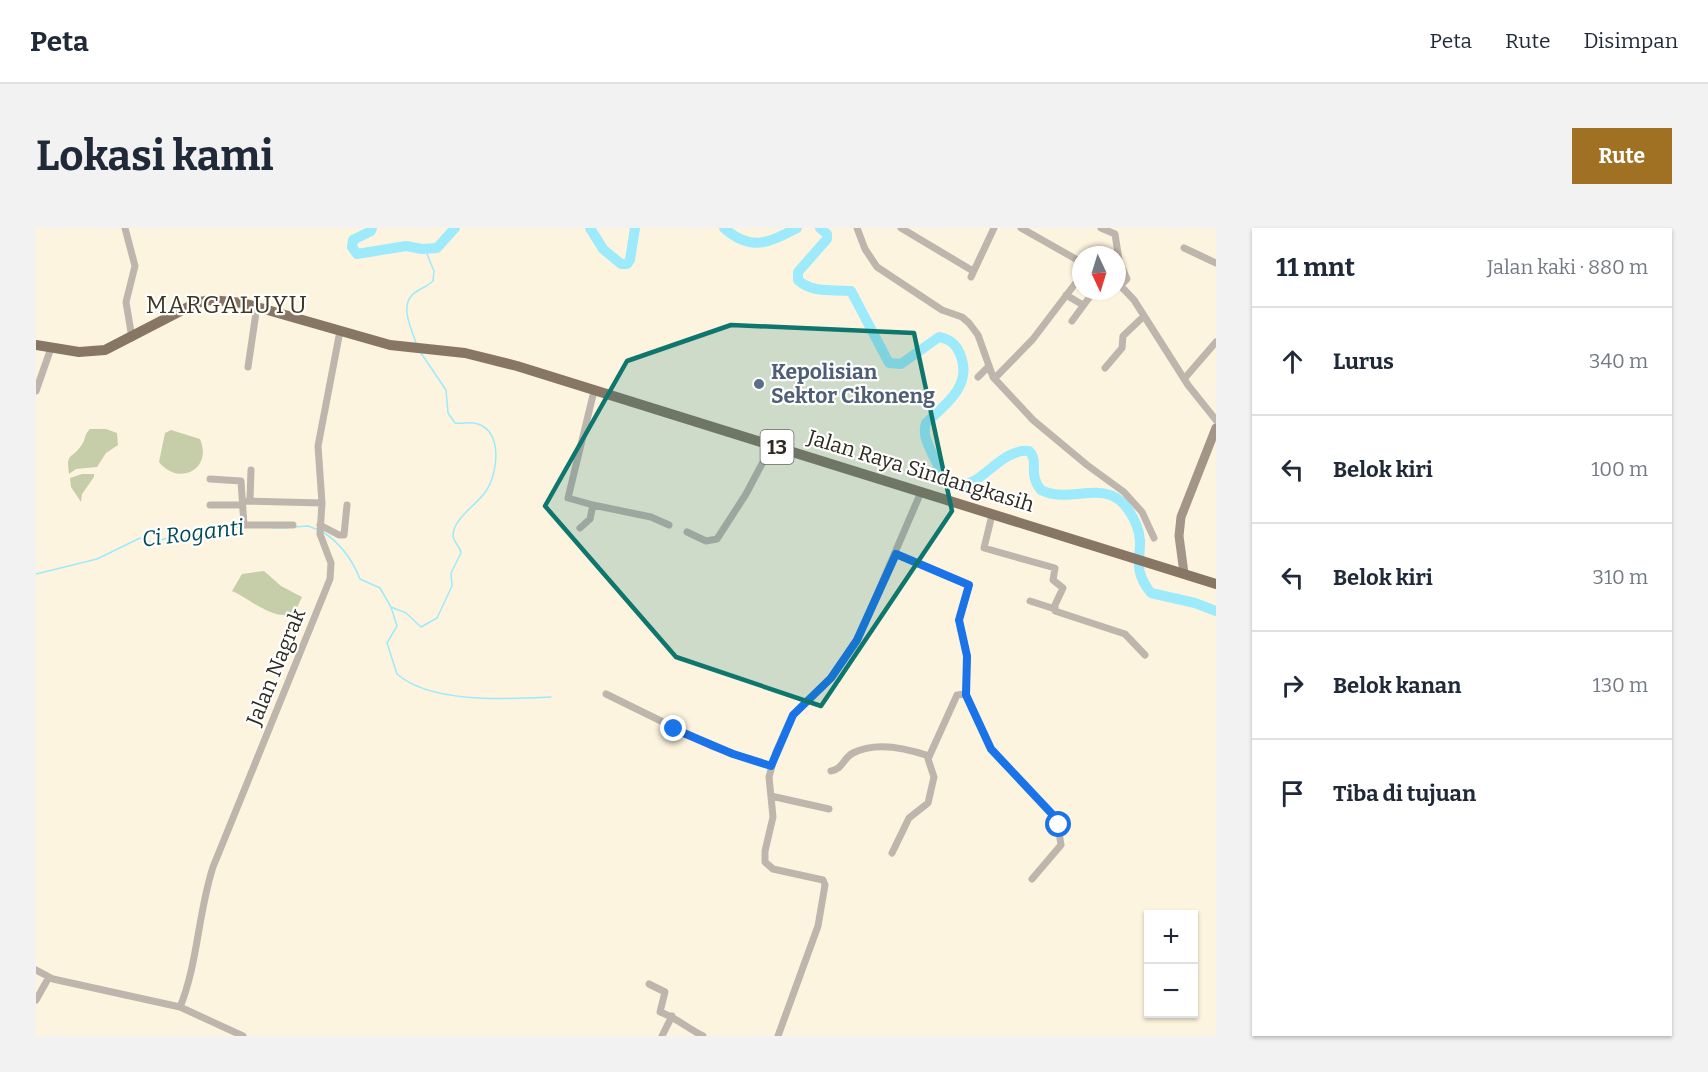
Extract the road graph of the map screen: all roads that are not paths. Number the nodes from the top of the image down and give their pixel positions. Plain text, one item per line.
1 (125, 228) edge
2 (857, 228) edge
3 (900, 228) edge
4 (994, 228) edge
5 (1021, 228) edge
6 (1101, 228) edge
7 (1117, 246) edge
8 (1184, 248) dead end
9 (1072, 257) edge
10 (1216, 263) edge
11 (1072, 287) edge
12 (1126, 288) edge
13 (1066, 295) junction
14 (1087, 300) edge
15 (1083, 305) junction
16 (257, 306) junction
17 (1144, 316) junction
18 (1072, 321) dead end
19 (340, 331) junction
20 (132, 338) junction
21 (1216, 342) edge
22 (36, 345) edge
23 (51, 348) junction
24 (248, 367) dead end
25 (988, 367) junction
26 (1105, 368) dead end
27 (978, 377) dead end
28 (995, 378) junction
29 (1184, 379) junction
30 (36, 391) edge
31 (594, 391) junction
32 (1216, 420) edge
33 (1216, 428) edge
34 (772, 445) junction
35 (251, 470) dead end
36 (210, 479) dead end
37 (245, 482) junction
38 (921, 492) junction
39 (245, 502) junction
40 (322, 503) junction
41 (210, 505) dead end
42 (347, 505) dead end
43 (593, 506) junction
44 (992, 515) junction
45 (293, 525) dead end
46 (320, 525) junction
47 (669, 525) dead end
48 (580, 528) dead end
49 (687, 532) dead end
50 (1154, 538) dead end
51 (896, 554) junction
52 (1184, 573) junction
53 (1216, 584) edge
54 (1030, 601) dead end
55 (1054, 609) junction
56 (1145, 655) dead end
57 (606, 694) dead end
58 (966, 694) junction
59 (929, 756) junction
60 (771, 766) junction
61 (831, 771) dead end
62 (771, 796) junction
63 (829, 809) dead end
64 (892, 853) dead end
65 (1032, 879) dead end
66 (36, 970) edge
67 (49, 977) junction
68 (649, 984) dead end
69 (36, 1000) edge
70 (180, 1007) junction
71 (672, 1016) junction
72 (243, 1036) edge
73 (662, 1036) edge
74 (703, 1036) edge
75 (778, 1036) edge

1 - 20 street
2 - 25 street
3 - 4 street
5 - 9 street
6 - 7 street
8 - 10 street
11 - 13 street
12 - 17 street
13 - 15 street
13 - 28 street
14 - 15 street
15 - 18 street
16 - 19 highway, 13
16 - 20 highway, 13
16 - 24 street
17 - 26 street
17 - 29 street
19 - 31 highway, Jalan Raya Sindangkasih / 13
19 - 40 street, Jalan Nagrak
20 - 23 highway, 13
21 - 29 street
22 - 23 highway, 13
23 - 30 street
25 - 27 street
25 - 28 street
28 - 50 street
29 - 32 street
31 - 34 highway, Jalan Raya Sindangkasih / 13
31 - 43 street
33 - 52 main road
34 - 38 highway, Jalan Raya Sindangkasih / 13
34 - 49 street
35 - 37 street
36 - 37 street
37 - 39 street
38 - 44 highway, Jalan Raya Sindangkasih / 13
38 - 51 street
39 - 40 street
39 - 41 street
39 - 45 street
40 - 46 street, Jalan Nagrak
42 - 46 street
43 - 47 street
43 - 48 street
44 - 52 highway, Jalan Raya Sindangkasih / 13
44 - 55 street
46 - 70 street, Jalan Nagrak
51 - 58 street
51 - 60 street
52 - 53 highway, 13
54 - 55 street
55 - 56 street
57 - 60 street
58 - 59 street
58 - 65 street
59 - 61 street
59 - 64 street
60 - 62 street
62 - 63 street
62 - 75 street
66 - 67 street
67 - 69 street
67 - 70 street
68 - 71 street
70 - 72 street
71 - 73 street
71 - 74 street

